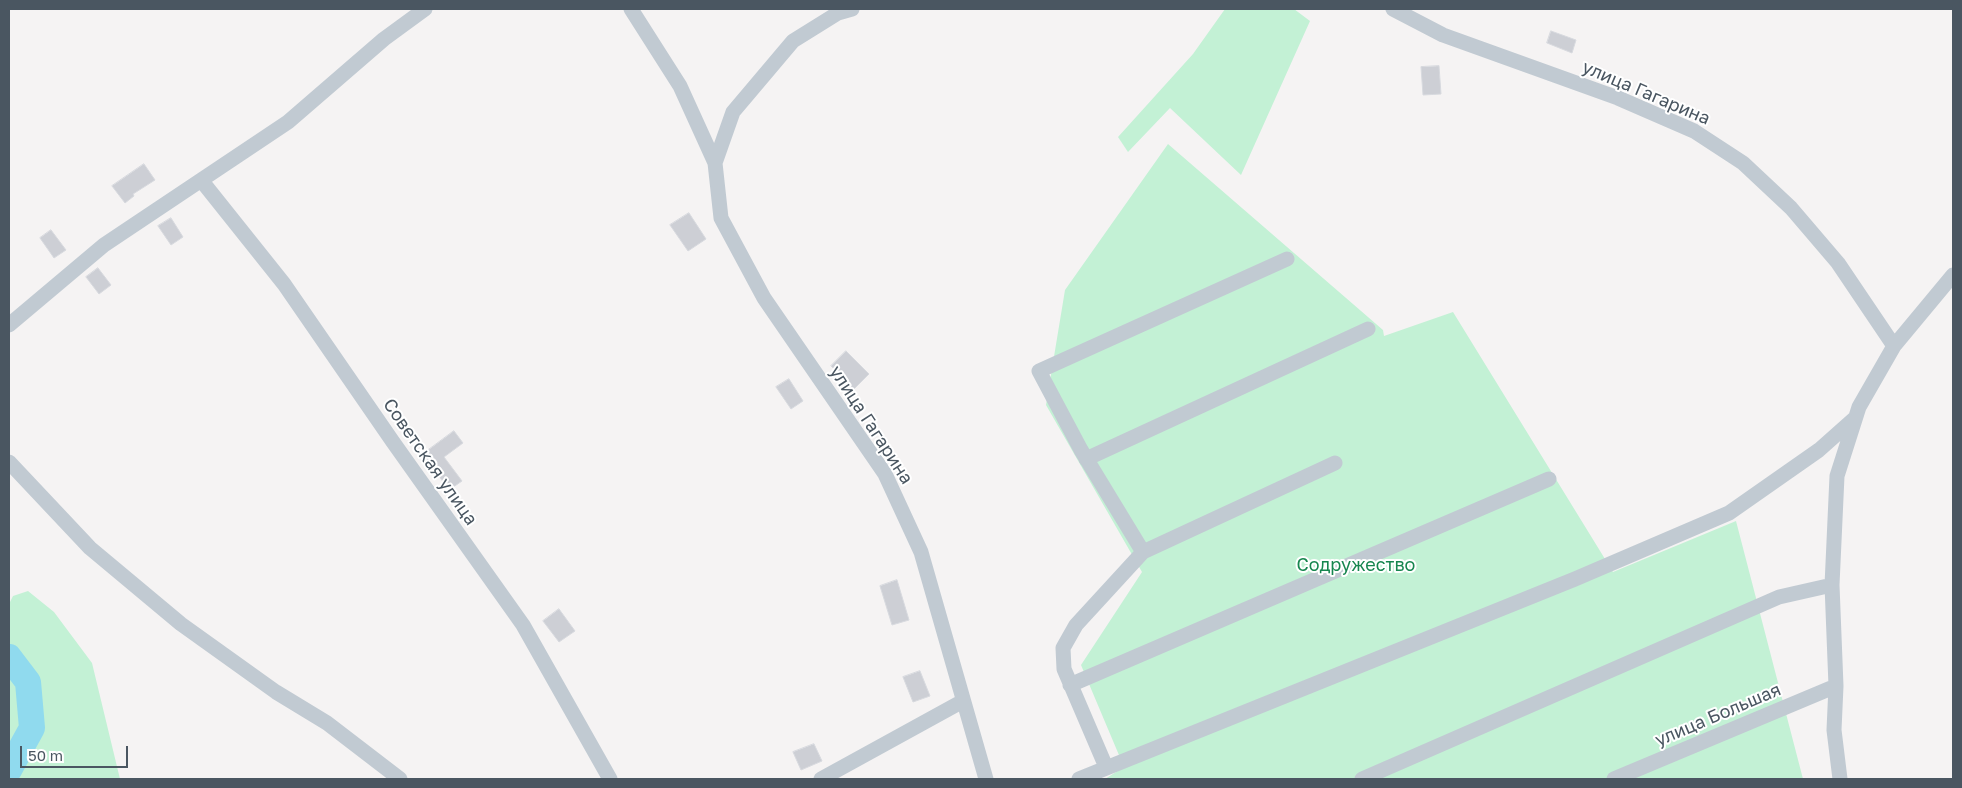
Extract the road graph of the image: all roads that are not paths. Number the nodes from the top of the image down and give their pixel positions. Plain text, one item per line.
1 (425, 9) edge
2 (631, 9) edge
3 (821, 9) edge
4 (1393, 9) edge
5 (845, 11) edge
6 (715, 163) junction
7 (201, 180) junction
8 (1287, 259) dead end
9 (1953, 275) edge
10 (9, 325) edge
11 (1368, 329) dead end
12 (1894, 346) junction
13 (1855, 418) junction
14 (1086, 458) junction
15 (9, 462) edge
16 (1335, 463) dead end
17 (1549, 479) dead end
18 (1143, 552) junction
19 (1832, 585) junction
20 (1070, 685) junction
21 (1836, 686) junction
22 (964, 701) junction
23 (1106, 767) junction
24 (400, 779) edge
25 (610, 779) edge
26 (821, 779) edge
27 (986, 779) edge
28 (1078, 779) edge
29 (1362, 779) edge
30 (1614, 779) edge
31 (1840, 779) edge

1 - 7 street
2 - 6 street, улица Гагарина
3 - 5 street, улица Гагарина
4 - 12 street, улица Гагарина
5 - 6 street, улица Гагарина
6 - 22 street, улица Гагарина
7 - 10 street
7 - 25 street, Советская улица
8 - 14 street
9 - 12 street
11 - 14 street
12 - 13 street
13 - 19 street
13 - 23 street
14 - 18 street
15 - 24 street
16 - 18 street
17 - 20 street
18 - 20 street
19 - 21 street
19 - 29 street
20 - 23 street
21 - 30 street, улица Большая
21 - 31 street
22 - 26 street
22 - 27 street, улица Гагарина
23 - 28 street

